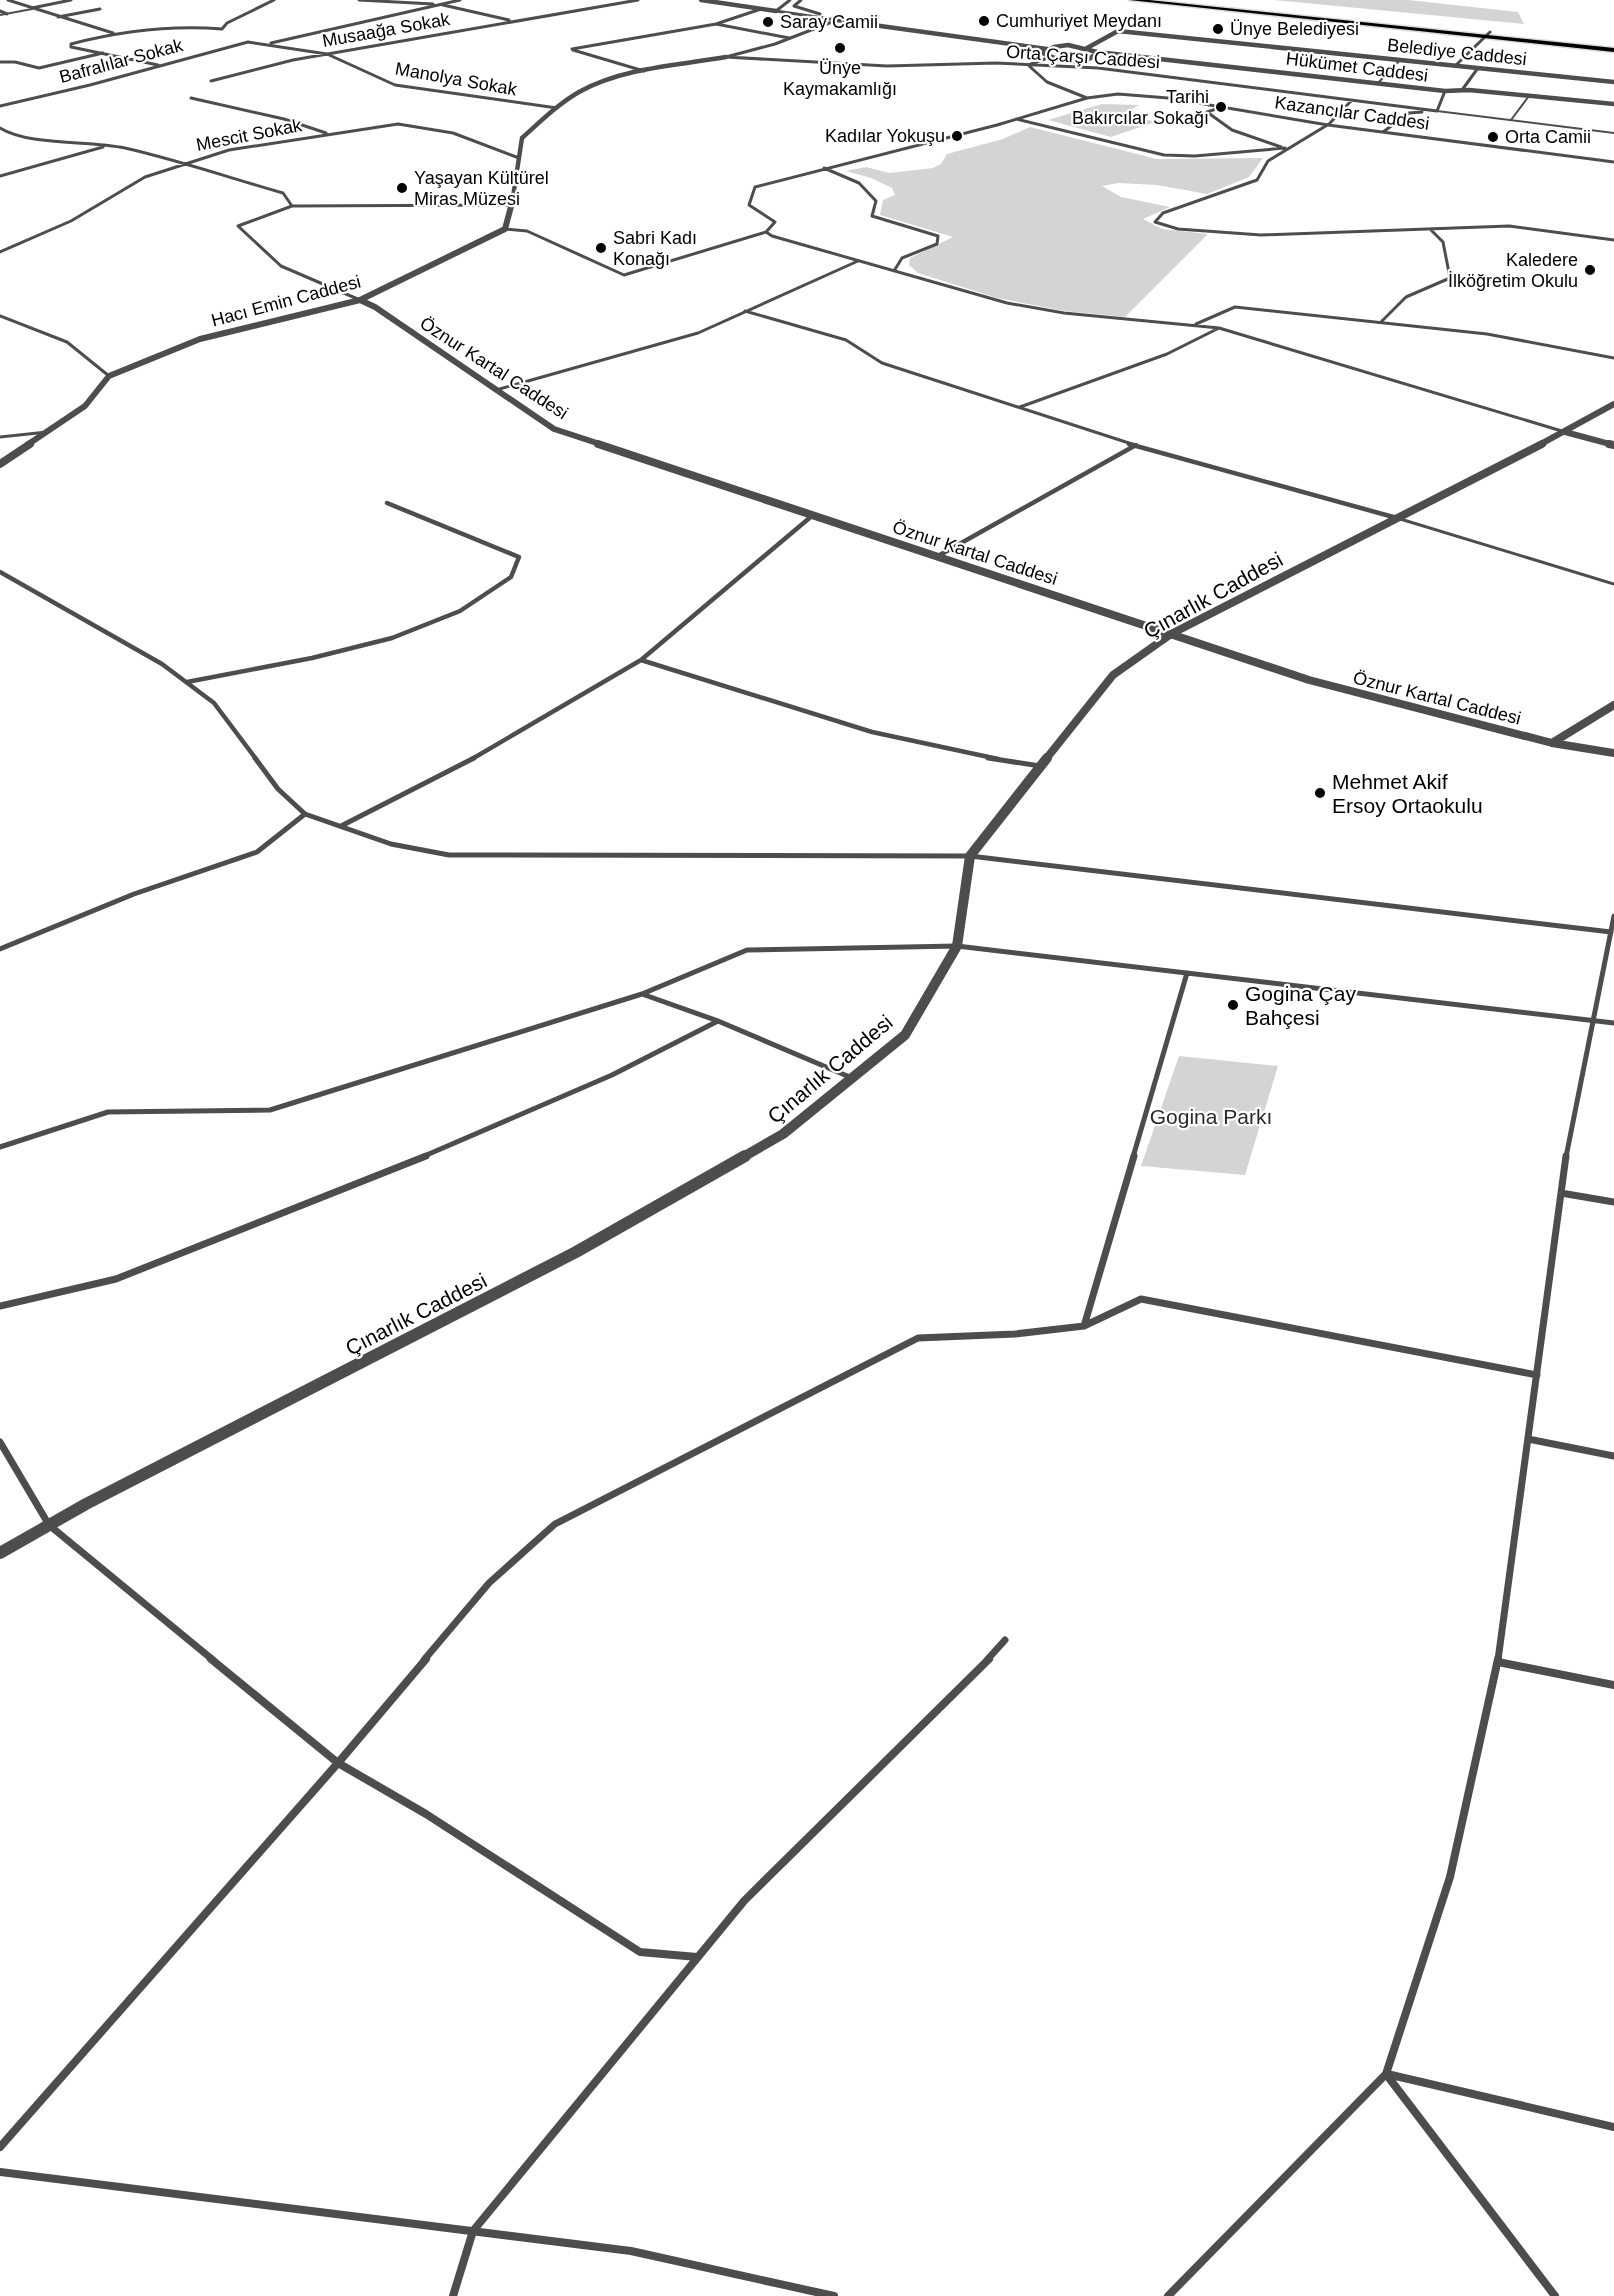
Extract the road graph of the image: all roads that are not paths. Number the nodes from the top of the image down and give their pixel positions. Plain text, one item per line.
1 (8, 0) edge
2 (71, 0) edge
3 (274, 0) edge
4 (358, 0) edge
5 (460, 0) edge
6 (638, 0) edge
7 (701, 0) edge
8 (790, 0) edge
9 (801, 0) edge
10 (1132, 0) edge
11 (1187, 0) edge
12 (439, 4) junction
13 (32, 9) junction
14 (100, 9) dead end
15 (761, 9) junction
16 (776, 11) junction
17 (0, 13) edge
18 (7, 14) joint
19 (58, 17) junction
20 (837, 20) junction
21 (513, 21) junction
22 (716, 24) junction
23 (114, 33) junction
24 (1488, 34) junction
25 (789, 38) junction
26 (248, 42) joint
27 (268, 44) junction
28 (1614, 44) edge
29 (1087, 48) junction
30 (1047, 49) junction
31 (1614, 50) edge
32 (103, 52) junction
33 (1097, 52) junction
34 (327, 54) junction
35 (726, 57) junction
36 (1050, 57) junction
37 (1400, 60) junction
38 (0, 62) edge
39 (159, 65) junction
40 (1028, 65) junction
41 (1455, 66) junction
42 (1478, 68) junction
43 (644, 72) junction
44 (211, 81) dead end
45 (1614, 82) edge
46 (1378, 83) junction
47 (1462, 90) junction
48 (1445, 91) junction
49 (1529, 96) junction
50 (191, 98) dead end
51 (1087, 98) junction
52 (1352, 100) junction
53 (1614, 104) edge
54 (0, 106) edge
55 (1221, 107) junction
56 (557, 108) junction
57 (1437, 111) junction
58 (1016, 119) junction
59 (1511, 120) junction
60 (1328, 125) junction
61 (0, 128) edge
62 (1383, 132) junction
63 (1614, 133) edge
64 (329, 134) junction
65 (107, 146) junction
66 (1285, 148) junction
67 (519, 158) junction
68 (1614, 162) edge
69 (183, 163) junction
70 (824, 168) junction
71 (0, 176) edge
72 (513, 205) junction
73 (292, 206) junction
74 (505, 229) junction
75 (1431, 230) junction
76 (766, 232) junction
77 (1614, 240) edge
78 (0, 252) edge
79 (859, 261) junction
80 (894, 271) junction
81 (360, 300) junction
82 (745, 311) junction
83 (0, 316) edge
84 (1381, 322) junction
85 (1196, 324) junction
86 (1219, 328) junction
87 (1614, 358) edge
88 (109, 376) junction
89 (496, 390) junction
90 (1614, 404) edge
91 (1019, 408) junction
92 (47, 432) junction
93 (1565, 432) junction
94 (0, 437) edge
95 (1136, 445) junction
96 (1614, 445) edge
97 (0, 464) edge
98 (387, 503) dead end
99 (813, 514) junction
100 (1396, 518) junction
101 (938, 556) junction
102 (0, 572) edge
103 (1614, 585) edge
104 (1171, 634) junction
105 (641, 660) junction
106 (187, 682) junction
107 (1614, 705) edge
108 (1552, 743) junction
109 (1614, 753) edge
110 (1041, 766) junction
111 (305, 814) junction
112 (341, 826) junction
113 (970, 856) junction
114 (1614, 916) edge
115 (1611, 938) edge
116 (957, 946) junction
117 (0, 949) edge
118 (1187, 973) junction
119 (642, 994) junction
120 (1593, 1020) junction
121 (718, 1021) junction
122 (1614, 1023) edge
123 (852, 1078) junction
124 (0, 1146) edge
125 (1561, 1193) junction
126 (1614, 1202) edge
127 (0, 1306) edge
128 (1084, 1326) junction
129 (1538, 1375) junction
130 (1528, 1439) junction
131 (0, 1442) edge
132 (1614, 1455) edge
133 (49, 1525) junction
134 (0, 1554) edge
135 (1005, 1640) dead end
136 (1498, 1662) junction
137 (1614, 1685) edge
138 (338, 1763) junction
139 (697, 1957) junction
140 (1386, 2074) junction
141 (1614, 2127) edge
142 (0, 2147) edge
143 (0, 2172) edge
144 (473, 2231) junction
145 (453, 2296) edge
146 (834, 2296) edge
147 (1167, 2296) edge
148 (1555, 2296) edge

1 - 13 street
2 - 13 street
3 - 23 street
4 - 12 street
5 - 12 street
6 - 21 street, Musaağa Sokak
7 - 15 street
8 - 16 street
9 - 20 street
10 - 24 main road
11 - 24 main road
12 - 21 street
12 - 27 street
13 - 18 street
13 - 19 street
14 - 19 street
15 - 16 street
15 - 22 street
16 - 20 street
17 - 18 street
19 - 23 street
20 - 25 street
20 - 30 street
21 - 34 street, Musaağa Sokak
22 - 25 street
22 - 43 street
23 - 32 street
24 - 28 main road
24 - 31 main road
24 - 41 street
25 - 35 street
26 - 27 street, Manolya Sokak
26 - 39 street, Bafralılar Sokak
27 - 34 street, Manolya Sokak
29 - 30 street
29 - 33 street
29 - 37 street, Belediye Caddesi
30 - 36 street
32 - 38 street
32 - 39 street
33 - 36 street
33 - 46 street, Hükümet Caddesi
34 - 44 street, Musaağa Sokak
34 - 56 street, Manolya Sokak
35 - 40 street, Orta Çarşı Caddesi
35 - 43 street
36 - 40 street
37 - 41 street, Belediye Caddesi
37 - 46 street
39 - 54 street, Bafralılar Sokak
40 - 51 street
40 - 52 street, Orta Çarşı Caddesi
41 - 42 street, Belediye Caddesi
42 - 45 street, Belediye Caddesi
42 - 47 street
43 - 56 street
46 - 48 street, Hükümet Caddesi
47 - 48 street, Hükümet Caddesi
47 - 49 street, Hükümet Caddesi
48 - 57 street
49 - 53 street, Hükümet Caddesi
49 - 59 street
50 - 64 street
51 - 55 street, Kazancılar Caddesi
51 - 58 street, Kazancılar Caddesi
52 - 57 street, Orta Çarşı Caddesi
52 - 60 street
55 - 60 street, Kazancılar Caddesi
55 - 66 street
56 - 67 street
57 - 59 street, Orta Çarşı Caddesi
57 - 62 street
58 - 66 street
58 - 70 street, Kazancılar Caddesi
59 - 63 street, Orta Çarşı Caddesi
60 - 62 street, Kazancılar Caddesi
60 - 66 street
61 - 65 street
62 - 68 street, Kazancılar Caddesi
64 - 67 street, Mescit Sokak
64 - 69 street, Mescit Sokak
65 - 69 street
65 - 71 street
66 - 75 street
67 - 72 street
69 - 73 street
69 - 78 street, Mescit Sokak
70 - 76 street, Kazancılar Caddesi
70 - 80 street
72 - 73 street
72 - 74 street
73 - 81 street
74 - 76 street
74 - 81 street, Hacı Emin Caddesi
75 - 77 street
75 - 84 street
76 - 79 street
79 - 80 street
79 - 82 street
80 - 85 street
81 - 88 street, Hacı Emin Caddesi
81 - 89 street, Öznur Kartal Caddesi
82 - 89 street
82 - 91 street
83 - 88 street
84 - 85 street
84 - 87 street
85 - 86 street
86 - 91 street
86 - 93 street
88 - 92 street
89 - 99 street, Öznur Kartal Caddesi
90 - 93 street, Çınarlık Caddesi
91 - 95 street
92 - 94 street
92 - 97 street
93 - 96 street
93 - 100 street, Çınarlık Caddesi
95 - 100 street
95 - 101 street
98 - 106 street
99 - 101 street, Öznur Kartal Caddesi
99 - 105 street
100 - 103 lane
100 - 104 street, Çınarlık Caddesi
101 - 104 street, Öznur Kartal Caddesi
102 - 106 street
104 - 108 street, Öznur Kartal Caddesi
104 - 110 street, Çınarlık Caddesi
105 - 110 street
105 - 112 street
106 - 111 street
107 - 108 street
108 - 109 street, Öznur Kartal Caddesi
110 - 113 street, Çınarlık Caddesi
111 - 112 street
111 - 117 street
112 - 113 street
113 - 115 street
113 - 116 street, Çınarlık Caddesi
114 - 115 street
115 - 120 street
116 - 118 street
116 - 119 street
116 - 123 street, Çınarlık Caddesi
118 - 120 street
118 - 128 street
119 - 121 street
119 - 124 street
120 - 122 street
120 - 125 street
121 - 123 street
121 - 127 street
123 - 133 street, Çınarlık Caddesi
125 - 126 street
125 - 129 street
128 - 129 street
128 - 138 street
129 - 130 street
130 - 132 street
130 - 136 street
131 - 133 street
133 - 134 street, Çınarlık Caddesi
133 - 138 street
135 - 139 street
136 - 137 street
136 - 140 street
138 - 139 street
138 - 142 street
139 - 144 street
140 - 141 street
140 - 147 street
140 - 148 street
143 - 144 street
144 - 145 street
144 - 146 street

